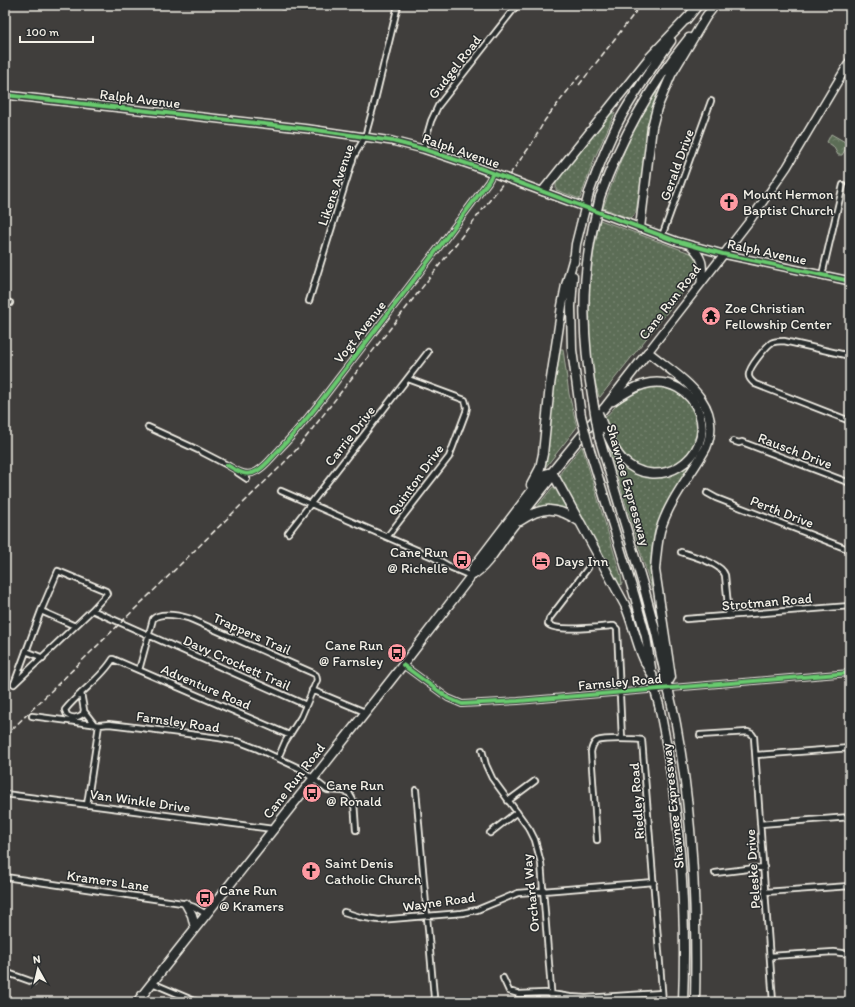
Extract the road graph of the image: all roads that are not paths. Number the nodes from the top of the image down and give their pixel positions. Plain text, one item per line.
1 (398, 5) edge
2 (517, 5) edge
3 (698, 5) edge
4 (715, 5) edge
5 (708, 15) junction
6 (688, 17) junction
7 (850, 61) edge
8 (5, 95) edge
9 (712, 100) dead end
10 (365, 137) junction
11 (423, 149) junction
12 (493, 173) junction
13 (844, 185) dead end
14 (543, 191) junction
15 (640, 228) junction
16 (662, 236) junction
17 (691, 246) junction
18 (723, 254) junction
19 (574, 257) junction
20 (822, 275) junction
21 (850, 281) edge
22 (701, 283) junction
23 (309, 301) dead end
24 (428, 352) dead end
25 (648, 352) junction
26 (850, 356) edge
27 (408, 379) junction
28 (593, 401) junction
29 (606, 406) junction
30 (850, 421) edge
31 (148, 427) dead end
32 (733, 441) dead end
33 (227, 465) junction
34 (552, 472) junction
35 (246, 479) dead end
36 (850, 483) edge
37 (281, 491) dead end
38 (708, 493) dead end
39 (311, 504) junction
40 (520, 505) junction
41 (580, 522) junction
42 (512, 526) junction
43 (288, 533) dead end
44 (387, 537) junction
45 (850, 550) edge
46 (681, 552) dead end
47 (588, 568) dead end
48 (471, 576) junction
49 (850, 606) edge
50 (92, 610) junction
51 (41, 611) junction
52 (730, 616) junction
53 (686, 619) dead end
54 (75, 626) junction
55 (149, 636) junction
56 (26, 651) junction
57 (43, 658) junction
58 (403, 665) junction
59 (139, 670) junction
60 (850, 673) edge
61 (652, 674) junction
62 (667, 684) junction
63 (312, 690) junction
64 (620, 692) junction
65 (81, 694) junction
66 (306, 705) junction
67 (84, 711) junction
68 (365, 712) junction
69 (32, 716) dead end
70 (96, 725) junction
71 (289, 735) junction
72 (700, 735) dead end
73 (622, 739) junction
74 (850, 748) edge
75 (482, 750) dead end
76 (756, 755) junction
77 (278, 758) junction
78 (313, 778) junction
79 (535, 781) dead end
80 (416, 790) dead end
81 (5, 794) edge
82 (508, 801) junction
83 (87, 805) junction
84 (517, 812) junction
85 (850, 817) edge
86 (760, 824) junction
87 (273, 829) junction
88 (356, 830) dead end
89 (490, 833) dead end
90 (597, 840) dead end
91 (764, 867) junction
92 (715, 873) dead end
93 (5, 877) edge
94 (654, 882) junction
95 (850, 886) edge
96 (543, 891) junction
97 (765, 892) junction
98 (186, 904) junction
99 (344, 912) dead end
100 (206, 914) junction
101 (427, 916) junction
102 (195, 928) junction
103 (850, 954) edge
104 (770, 956) junction
105 (5, 972) edge
106 (503, 978) dead end
107 (33, 982) dead end
108 (152, 983) junction
109 (662, 993) junction
110 (551, 994) junction
111 (434, 997) dead end
112 (137, 1002) edge
113 (197, 1002) edge
114 (552, 1002) edge
115 (663, 1002) edge
116 (683, 1002) edge
117 (695, 1002) edge
118 (773, 1002) edge

1 - 10 street, Likens Avenue
2 - 11 street, Gudgel Road
3 - 6 highway, Shawnee Expressway
4 - 5 highway, Shawnee Expressway
5 - 15 highway
5 - 28 highway, Shawnee Expressway, bridge
6 - 14 highway
6 - 19 highway, Shawnee Expressway, bridge
7 - 18 street, Cane Run Road
8 - 10 street, Ralph Avenue
9 - 16 street, Gerald Drive
10 - 11 street, Ralph Avenue
10 - 23 street, Likens Avenue
11 - 12 street, Ralph Avenue
12 - 14 street, Ralph Avenue
12 - 33 street, Vogt Avenue
13 - 20 street
14 - 15 street, Ralph Avenue
15 - 16 street, Ralph Avenue
16 - 17 street, Ralph Avenue
17 - 18 street, Ralph Avenue
17 - 22 street
18 - 20 street, Ralph Avenue
18 - 22 street, Cane Run Road
19 - 40 highway
19 - 61 highway, Shawnee Expressway, bridge
20 - 21 street, Ralph Avenue
22 - 25 street, Cane Run Road
24 - 27 street, Carrie Drive
25 - 29 highway, Cane Run Road
25 - 62 highway
26 - 30 street
27 - 39 street, Carrie Drive
27 - 44 street, Quinton Drive
28 - 29 highway, bridge
28 - 62 highway, Shawnee Expressway, bridge
29 - 34 highway, Cane Run Road
31 - 33 street, Vogt Avenue
32 - 36 street, Rausch Drive
33 - 35 street, Vogt Avenue
34 - 40 highway, Cane Run Road
34 - 41 highway
34 - 42 highway, Cane Run Road
37 - 39 street
38 - 45 street, Perth Drive
39 - 43 street, Carrie Drive
39 - 44 street
40 - 48 highway, Cane Run Road
41 - 42 highway
41 - 61 highway
42 - 48 highway, Cane Run Road
44 - 48 street
46 - 52 street
47 - 64 street
48 - 58 highway, Cane Run Road
49 - 52 street, Strotman Road
50 - 51 street
50 - 54 street
50 - 55 street, Davy Crockett Trail
51 - 54 street
51 - 56 street
52 - 53 street, Strotman Road
54 - 57 street
55 - 59 street
55 - 63 street, Trappers Trail
55 - 66 street, Davy Crockett Trail
56 - 57 street
56 - 57 street
58 - 64 street, Farnsley Road
58 - 68 highway, Cane Run Road
59 - 65 street, Adventure Road
59 - 71 street, Adventure Road
60 - 64 street, Farnsley Road
61 - 116 highway, Shawnee Expressway, bridge
62 - 117 highway, Shawnee Expressway, bridge
63 - 66 street
63 - 68 street
64 - 73 street
65 - 67 street
65 - 67 street
66 - 71 street
67 - 70 street
68 - 78 highway, Cane Run Road
69 - 70 street, Farnsley Road
70 - 77 street, Farnsley Road
70 - 83 street
71 - 77 street
72 - 76 street, Peleske Drive
73 - 90 street
73 - 94 street, Riedley Road
74 - 76 street
75 - 82 street, Orchard Way
76 - 86 street, Peleske Drive
77 - 78 street, Farnsley Road
78 - 87 highway, Cane Run Road
78 - 88 street, Farnsley Road
79 - 82 street
80 - 101 street
81 - 83 street, Van Winkle Drive
82 - 84 street, Orchard Way
83 - 87 street, Van Winkle Drive
84 - 89 street
84 - 96 street, Orchard Way
85 - 86 street
86 - 91 street, Peleske Drive
87 - 100 highway, Cane Run Road
91 - 92 street
91 - 97 street, Peleske Drive
93 - 98 street, Kramers Lane
94 - 96 street, Wayne Road
94 - 109 street, Riedley Road
95 - 97 street
96 - 101 street, Wayne Road
96 - 110 street, Orchard Way
97 - 104 street, Peleske Drive
98 - 100 street, Kramers Lane
98 - 102 highway
99 - 101 street, Wayne Road
100 - 102 highway, Cane Run Road
101 - 111 street
102 - 108 highway, Cane Run Road
103 - 104 street
104 - 118 street, Peleske Drive
105 - 107 street
106 - 110 street
108 - 112 highway, Cane Run Road
108 - 113 street
109 - 110 street
109 - 115 street, Riedley Road
110 - 114 street, Orchard Way

